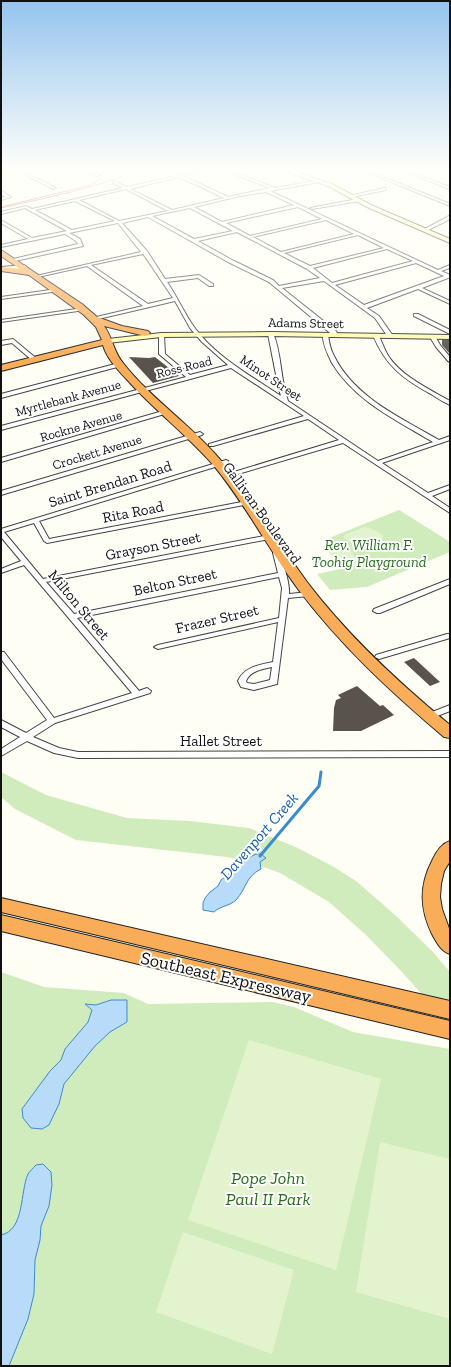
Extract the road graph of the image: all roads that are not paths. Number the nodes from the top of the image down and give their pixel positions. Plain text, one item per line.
1 (22, 234) edge
2 (62, 234) edge
3 (67, 234) edge
4 (129, 234) edge
5 (180, 234) edge
6 (225, 234) edge
7 (243, 234) edge
8 (263, 234) edge
9 (358, 234) joint
10 (433, 234) edge
11 (249, 237) junction
12 (32, 240) junction
13 (193, 241) junction
14 (450, 241) edge
15 (1, 246) edge
16 (387, 248) junction
17 (1, 252) edge
18 (145, 252) junction
19 (281, 253) junction
20 (418, 261) junction
21 (20, 264) junction
22 (88, 265) junction
23 (450, 266) edge
24 (309, 268) junction
25 (2, 269) edge
26 (438, 271) junction
27 (36, 275) junction
28 (449, 276) edge
29 (325, 279) junction
30 (164, 281) junction
31 (332, 284) junction
32 (211, 285) dead end
33 (279, 287) junction
34 (417, 288) junction
35 (57, 290) junction
36 (1, 298) edge
37 (176, 299) junction
38 (450, 303) edge
39 (147, 306) junction
40 (364, 307) junction
41 (83, 309) junction
42 (416, 315) dead end
43 (94, 319) junction
44 (1, 322) edge
45 (450, 332) edge
46 (145, 333) junction
47 (198, 334) junction
48 (270, 334) junction
49 (161, 335) junction
50 (325, 335) junction
51 (335, 335) junction
52 (376, 335) junction
53 (390, 336) junction
54 (433, 337) junction
55 (450, 337) edge
56 (108, 341) junction
57 (1, 343) edge
58 (35, 360) junction
59 (450, 360) edge
60 (119, 365) junction
61 (232, 366) junction
62 (1, 368) edge
63 (189, 377) junction
64 (146, 388) junction
65 (1, 396) edge
66 (287, 403) junction
67 (450, 403) edge
68 (166, 412) junction
69 (308, 417) junction
70 (1, 428) edge
71 (196, 435) junction
72 (450, 438) edge
73 (344, 440) junction
74 (438, 442) junction
75 (211, 445) junction
76 (1, 460) edge
77 (222, 463) junction
78 (377, 463) junction
79 (236, 473) junction
80 (450, 487) edge
81 (1, 493) edge
82 (427, 496) junction
83 (247, 503) junction
84 (450, 511) edge
85 (36, 521) junction
86 (1, 532) edge
87 (271, 540) junction
88 (26, 562) junction
89 (1, 571) edge
90 (294, 572) junction
91 (42, 581) junction
92 (450, 581) edge
93 (309, 594) junction
94 (286, 596) junction
95 (377, 611) dead end
96 (72, 617) junction
97 (282, 619) junction
98 (450, 636) edge
99 (158, 647) dead end
100 (1, 654) edge
101 (379, 657) junction
102 (276, 664) junction
103 (147, 691) dead end
104 (137, 694) junction
105 (440, 712) edge
106 (450, 720) edge
107 (52, 721) junction
108 (1, 723) edge
109 (450, 733) edge
110 (25, 736) junction
111 (1, 752) edge
112 (450, 754) edge
113 (450, 848) edge
114 (1, 896) edge
115 (1, 905) edge
116 (1, 914) edge
117 (1, 923) edge
118 (450, 946) edge
119 (450, 1000) edge
120 (450, 1010) edge
121 (450, 1021) edge
122 (450, 1030) edge

1 - 12 street
2 - 12 street
3 - 21 street
4 - 18 street, Minot Street
5 - 13 street
6 - 13 street
7 - 11 street
8 - 11 street
9 - 16 street
9 - 19 street
10 - 14 main road
11 - 19 street
12 - 15 street
13 - 33 street
16 - 20 street
16 - 24 street
17 - 21 highway, Gallivan Boulevard
18 - 22 street
18 - 30 street, Minot Street
19 - 24 street
20 - 26 street
20 - 31 street
21 - 25 main road
21 - 27 highway, Gallivan Boulevard
22 - 27 street
22 - 39 street
23 - 26 street
24 - 29 street
25 - 27 highway
26 - 28 street
27 - 35 highway, Gallivan Boulevard
28 - 34 street
29 - 31 street
29 - 33 street
30 - 32 street
30 - 37 street, Minot Street
31 - 40 street
33 - 51 street
34 - 38 street
34 - 40 street
35 - 36 street
35 - 41 highway, Gallivan Boulevard
37 - 39 street
37 - 47 street, Minot Street
39 - 43 street
40 - 53 street
41 - 43 highway, Gallivan Boulevard
41 - 44 street
42 - 45 street
43 - 46 highway
43 - 56 highway, Gallivan Boulevard
46 - 49 main road, Adams Street
46 - 56 main road, Adams Street
47 - 48 main road, Adams Street
47 - 49 main road, Adams Street
47 - 61 street, Minot Street
48 - 50 main road, Adams Street
48 - 66 street
49 - 56 main road, Adams Street
49 - 63 street
50 - 51 main road, Adams Street
50 - 74 street
51 - 52 main road, Adams Street
52 - 53 main road, Adams Street
52 - 67 street
53 - 54 main road, Adams Street
54 - 55 main road, Adams Street
54 - 59 street
56 - 58 highway
56 - 60 highway, Gallivan Boulevard
56 - 64 highway, Gallivan Boulevard
57 - 58 street
58 - 62 highway
60 - 64 highway, Gallivan Boulevard
60 - 65 street
61 - 63 street, Ross Road
61 - 66 street, Minot Street
63 - 64 street, Ross Road
64 - 68 highway, Gallivan Boulevard
64 - 70 street, Myrtlebank Avenue
64 - 71 highway, Gallivan Boulevard
66 - 69 street, Minot Street
68 - 71 highway, Gallivan Boulevard
68 - 76 street, Rockne Avenue
69 - 73 street, Minot Street
69 - 75 street
71 - 75 highway, Gallivan Boulevard
71 - 77 highway, Gallivan Boulevard
71 - 81 street, Crockett Avenue
72 - 74 street
73 - 78 street, Minot Street
73 - 79 street
74 - 78 street
75 - 77 highway, Gallivan Boulevard
77 - 79 highway, Gallivan Boulevard
77 - 83 highway, Gallivan Boulevard
77 - 85 street, Saint Brendan Road
78 - 82 street, Minot Street
79 - 90 highway, Gallivan Boulevard
80 - 82 street
82 - 84 street, Minot Street
83 - 85 street, Rita Road
83 - 87 highway, Gallivan Boulevard
85 - 86 street, Saint Brendan Road
86 - 88 street, Milton Street
87 - 90 highway, Gallivan Boulevard
87 - 91 street, Grayson Street
88 - 89 street
88 - 91 street, Milton Street
90 - 93 highway, Gallivan Boulevard
90 - 94 street, Gallivan Boulevard
90 - 96 street, Belton Street
90 - 101 highway, Gallivan Boulevard
91 - 96 street, Milton Street
92 - 95 street
93 - 94 street
93 - 105 highway, Gallivan Boulevard
94 - 97 street, Gallivan Boulevard
96 - 104 street, Milton Street
97 - 99 street, Frazer Street
97 - 102 street, Gallivan Boulevard
98 - 101 street
100 - 107 street
101 - 105 highway, Gallivan Boulevard
102 - 102 street, Gallivan Boulevard
103 - 104 street
104 - 107 street
105 - 106 highway, Gallivan Boulevard
105 - 109 highway, Gallivan Boulevard
107 - 110 street
108 - 110 street, Hallet Street
110 - 111 street
110 - 112 street, Hallet Street
113 - 118 highway
114 - 119 highway, Southeast Expressway
115 - 120 highway
116 - 121 highway
117 - 122 highway, Southeast Expressway

